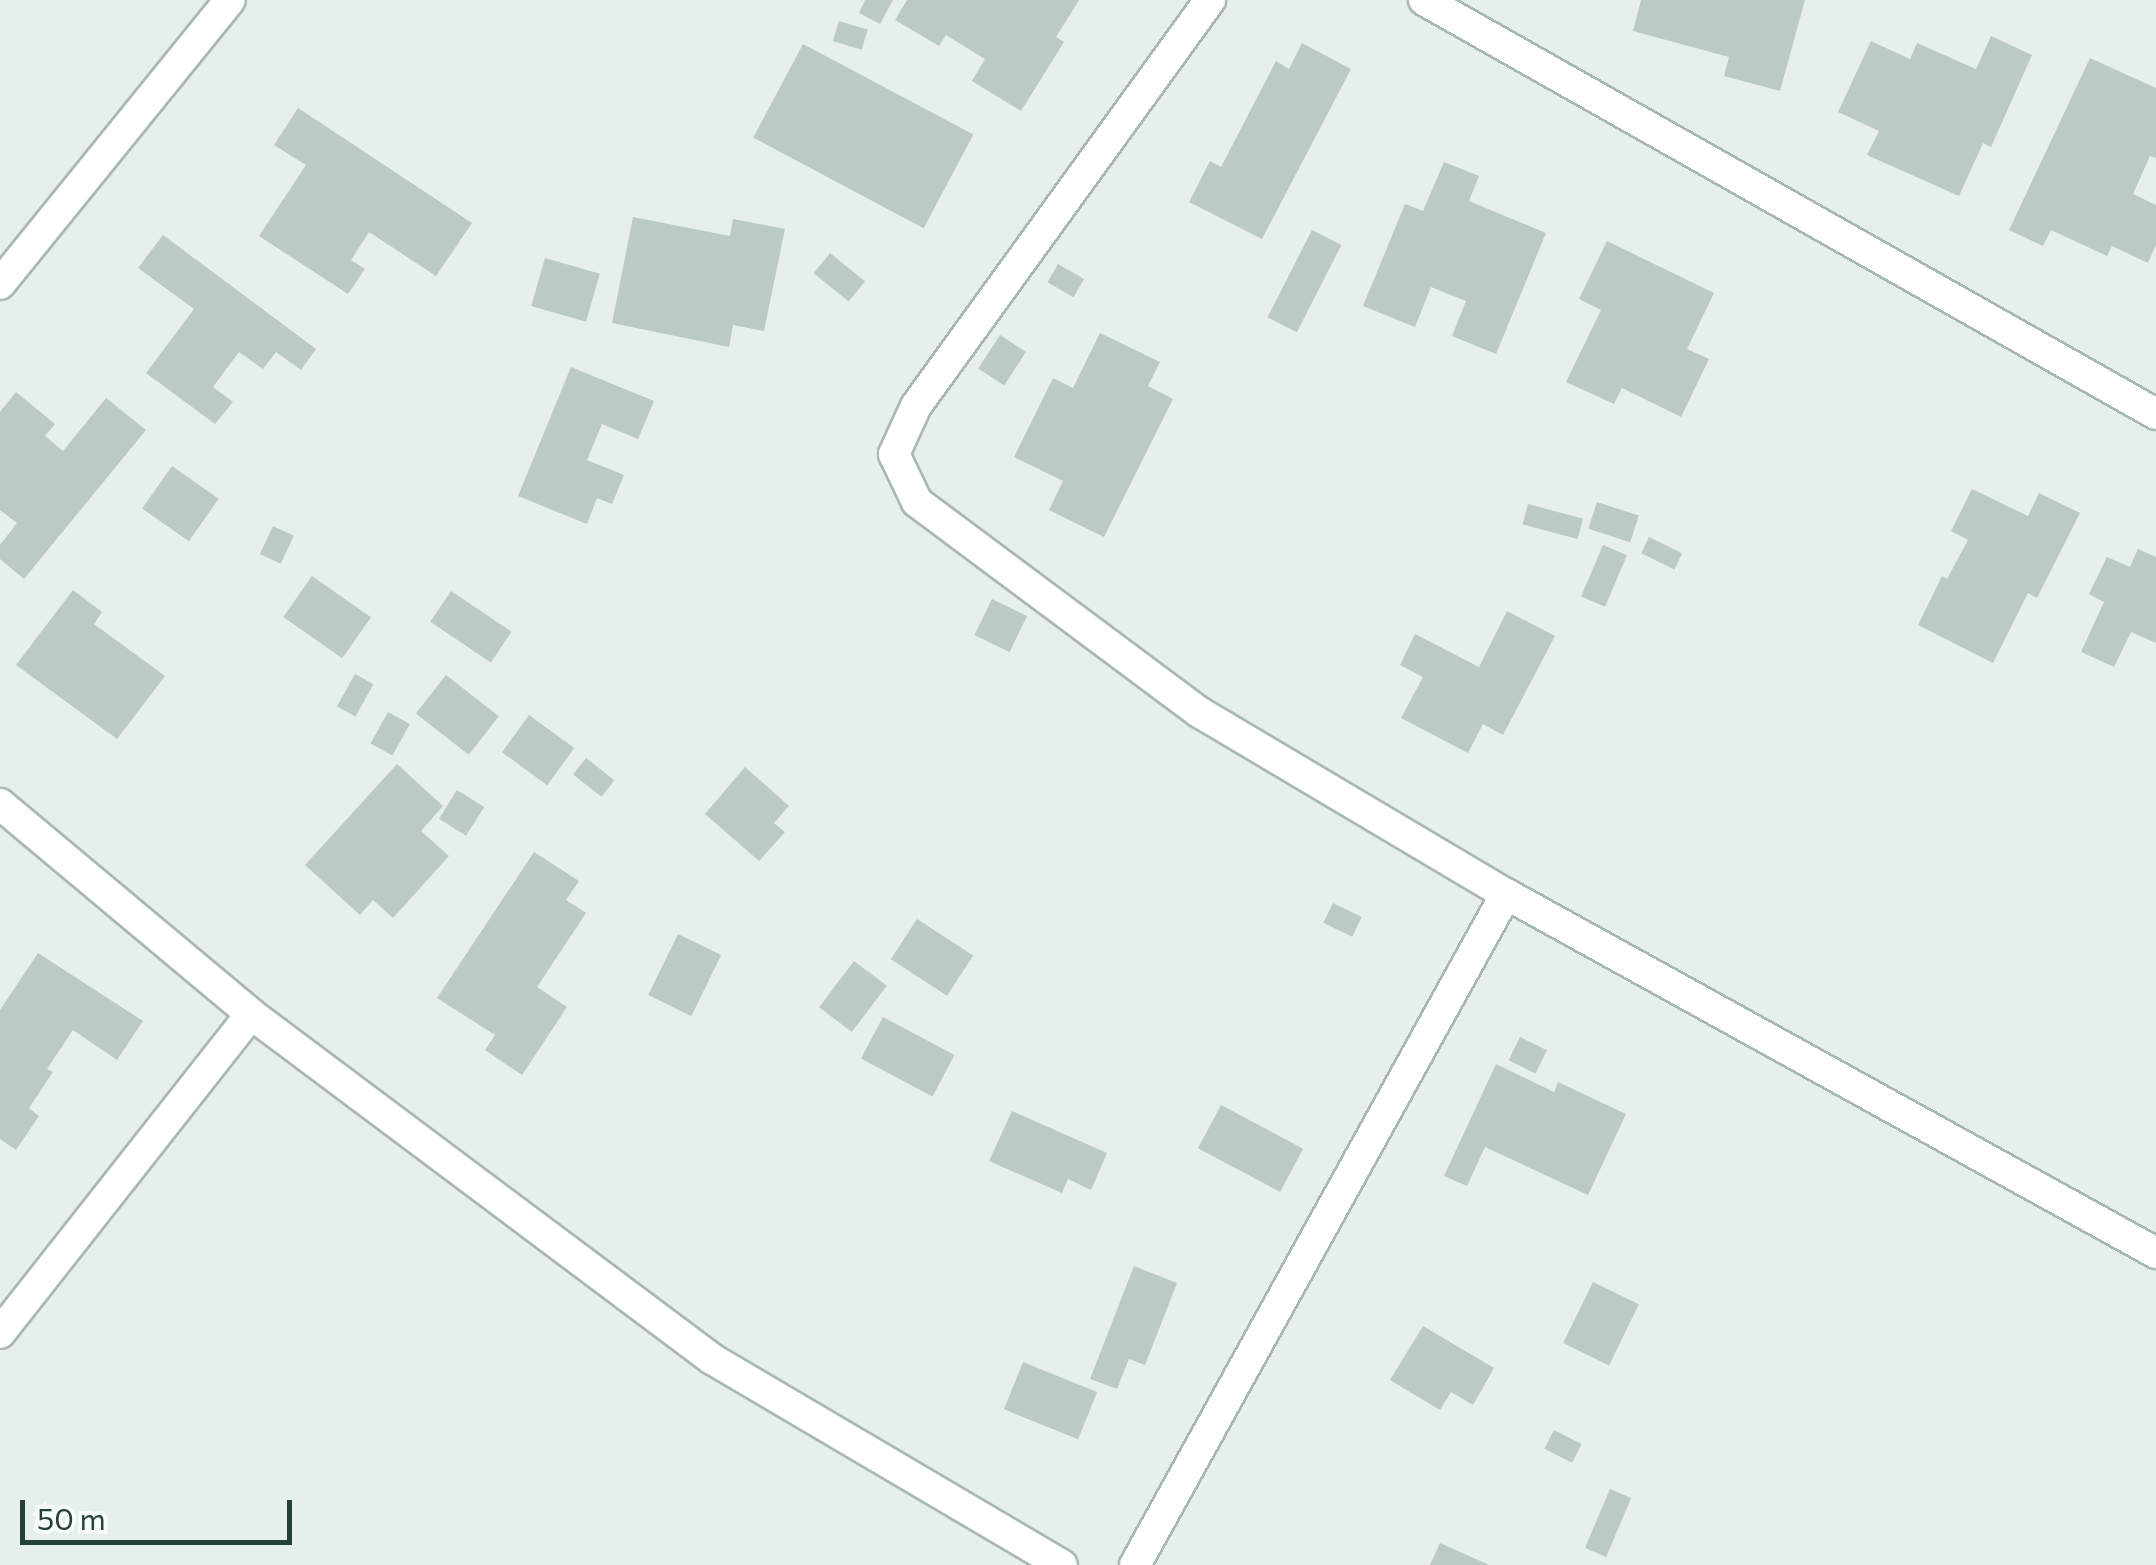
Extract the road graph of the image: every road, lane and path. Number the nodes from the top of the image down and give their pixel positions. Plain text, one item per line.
1 (230, 0) edge
2 (1210, 0) edge
3 (1424, 0) edge
4 (0, 284) edge
5 (2156, 414) edge
6 (0, 804) edge
7 (1506, 894) junction
8 (250, 1014) junction
9 (2156, 1253) edge
10 (0, 1333) edge
11 (1062, 1565) edge
12 (1136, 1565) edge

1 - 4 street
2 - 7 street
3 - 5 street
6 - 8 street
7 - 9 street
7 - 12 street
8 - 10 street
8 - 11 street

